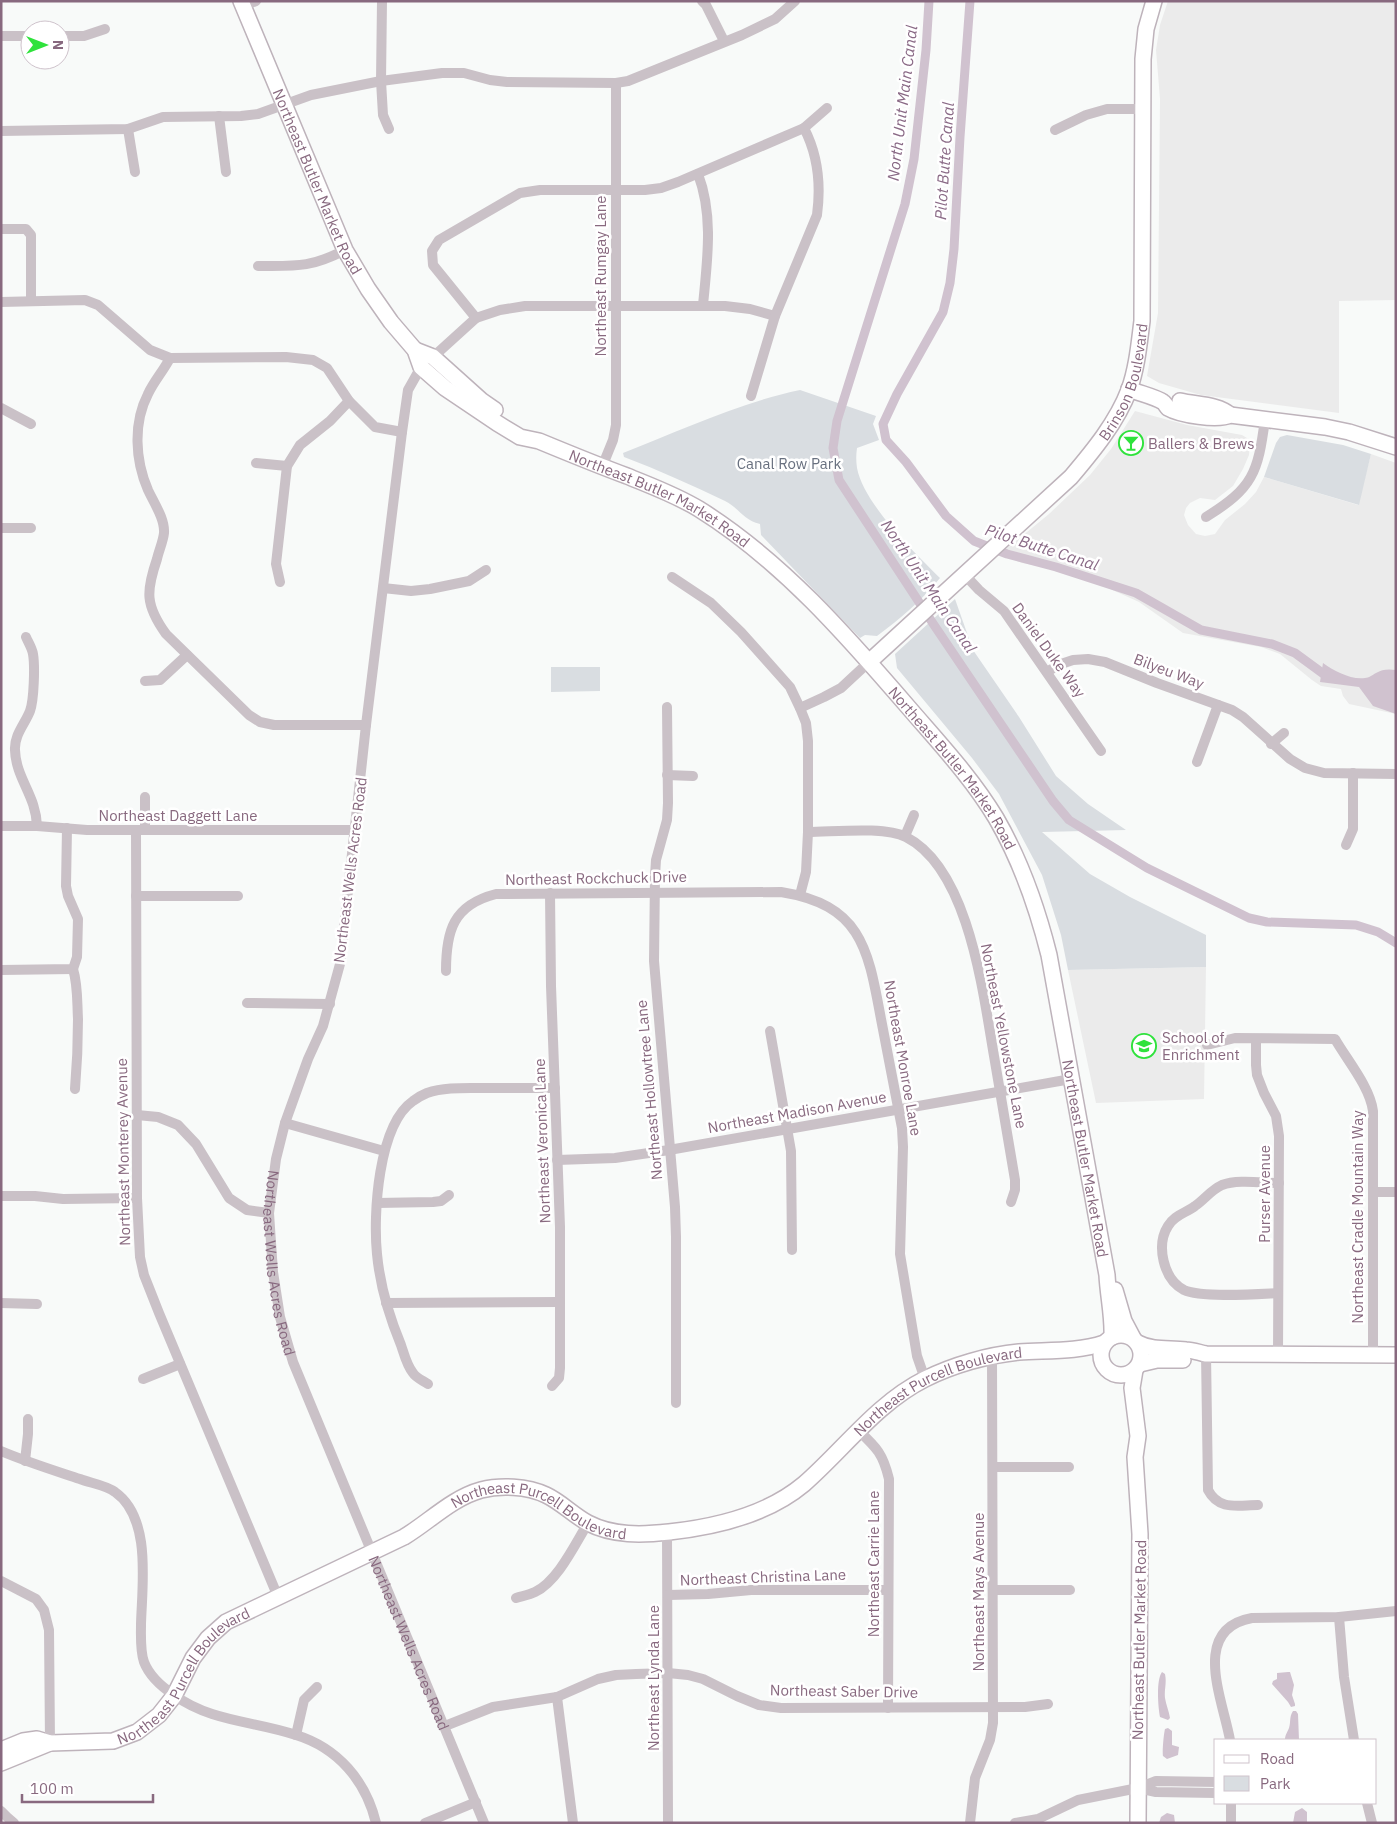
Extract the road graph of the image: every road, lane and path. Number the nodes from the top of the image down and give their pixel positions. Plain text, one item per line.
1 (382, 1) edge
2 (702, 1) edge
3 (795, 1) edge
4 (1154, 1) edge
5 (247, 3) edge
6 (105, 29) dead end
7 (1, 36) edge
8 (20, 36) edge
9 (70, 36) edge
10 (724, 41) junction
11 (381, 82) junction
12 (616, 84) junction
13 (284, 105) junction
14 (827, 108) dead end
15 (1143, 109) junction
16 (219, 116) junction
17 (804, 128) junction
18 (128, 129) junction
19 (389, 129) dead end
20 (1, 130) edge
21 (1055, 130) dead end
22 (134, 172) dead end
23 (226, 172) dead end
24 (698, 174) junction
25 (615, 190) junction
26 (1, 229) edge
27 (345, 250) junction
28 (258, 266) dead end
29 (31, 301) junction
30 (1, 302) edge
31 (703, 305) junction
32 (615, 306) junction
33 (775, 316) junction
34 (476, 318) junction
35 (415, 350) junction
36 (433, 357) junction
37 (170, 358) junction
38 (421, 367) junction
39 (1129, 389) junction
40 (751, 396) dead end
41 (349, 402) junction
42 (1, 408) edge
43 (1266, 419) junction
44 (31, 424) dead end
45 (402, 432) junction
46 (535, 436) junction
47 (1396, 447) edge
48 (256, 463) dead end
49 (287, 466) junction
50 (602, 467) junction
51 (1206, 517) dead end
52 (1, 528) edge
53 (31, 528) dead end
54 (969, 569) junction
55 (486, 570) dead end
56 (672, 577) dead end
57 (280, 582) dead end
58 (383, 588) junction
59 (26, 637) dead end
60 (188, 655) junction
61 (869, 662) junction
62 (1047, 672) junction
63 (145, 681) dead end
64 (1218, 705) junction
65 (667, 707) dead end
66 (800, 708) junction
67 (366, 725) junction
68 (1284, 733) dead end
69 (1271, 744) junction
70 (1101, 751) dead end
71 (1197, 762) dead end
72 (1353, 773) junction
73 (1396, 774) edge
74 (668, 775) junction
75 (693, 776) dead end
76 (146, 797) dead end
77 (914, 816) dead end
78 (1, 826) edge
79 (37, 826) junction
80 (67, 828) junction
81 (141, 830) junction
82 (354, 830) junction
83 (808, 832) junction
84 (905, 836) junction
85 (1346, 845) dead end
86 (654, 892) junction
87 (550, 893) junction
88 (800, 895) junction
89 (136, 896) junction
90 (238, 896) dead end
91 (73, 969) junction
92 (1, 970) edge
93 (446, 971) dead end
94 (247, 1003) dead end
95 (330, 1004) junction
96 (770, 1031) dead end
97 (1256, 1038) junction
98 (1206, 1045) dead end
99 (1071, 1079) junction
100 (555, 1088) junction
101 (75, 1089) dead end
102 (1000, 1091) junction
103 (898, 1110) junction
104 (137, 1115) junction
105 (285, 1123) junction
106 (788, 1128) junction
107 (669, 1150) junction
108 (384, 1151) junction
109 (557, 1160) junction
110 (1279, 1183) junction
111 (1372, 1192) junction
112 (1396, 1192) edge
113 (449, 1195) dead end
114 (1, 1196) edge
115 (137, 1198) junction
116 (1010, 1202) dead end
117 (377, 1203) junction
118 (270, 1213) junction
119 (792, 1250) dead end
120 (1107, 1275) junction
121 (1278, 1294) junction
122 (560, 1302) junction
123 (1, 1303) edge
124 (386, 1303) junction
125 (37, 1304) dead end
126 (1108, 1340) junction
127 (1135, 1340) junction
128 (1059, 1352) junction
129 (1206, 1354) junction
130 (1278, 1354) junction
131 (1373, 1355) junction
132 (1396, 1355) edge
133 (992, 1357) junction
134 (180, 1364) junction
135 (1138, 1367) junction
136 (1108, 1370) junction
137 (142, 1379) dead end
138 (925, 1379) junction
139 (428, 1384) dead end
140 (552, 1386) dead end
141 (676, 1403) dead end
142 (28, 1420) dead end
143 (859, 1431) junction
144 (1, 1451) edge
145 (1135, 1457) junction
146 (24, 1461) junction
147 (993, 1467) junction
148 (1069, 1467) dead end
149 (1258, 1505) dead end
150 (588, 1523) junction
151 (667, 1532) junction
152 (374, 1553) junction
153 (1, 1581) edge
154 (888, 1590) junction
155 (993, 1590) junction
156 (1070, 1590) dead end
157 (668, 1595) junction
158 (278, 1597) junction
159 (516, 1598) dead end
160 (1396, 1611) edge
161 (1339, 1618) junction
162 (668, 1673) junction
163 (317, 1687) dead end
164 (174, 1696) junction
165 (557, 1697) junction
166 (1048, 1704) dead end
167 (888, 1708) junction
168 (993, 1708) junction
169 (445, 1726) junction
170 (296, 1735) junction
171 (1230, 1739) edge
172 (1354, 1739) edge
173 (50, 1743) junction
174 (1, 1750) edge
175 (1, 1763) edge
176 (1214, 1782) edge
177 (1138, 1788) junction
178 (1214, 1793) edge
179 (476, 1802) junction
180 (1231, 1804) edge
181 (1368, 1804) edge
182 (1, 1811) edge
183 (14, 1823) edge
184 (376, 1823) edge
185 (425, 1823) edge
186 (484, 1823) edge
187 (574, 1823) edge
188 (668, 1823) edge
189 (970, 1823) edge
190 (1015, 1823) edge
191 (1138, 1823) edge
192 (1231, 1823) edge
193 (1372, 1823) edge

1 - 11 street
2 - 10 street
3 - 10 street
4 - 15 street, Brinson Boulevard
5 - 13 street, Northeast Butler Market Road
6 - 9 street
7 - 8 street
10 - 12 street
11 - 12 street
11 - 13 street
11 - 19 street
12 - 25 street, Northeast Rumgay Lane
13 - 16 street
13 - 27 street, Northeast Butler Market Road
14 - 17 street
15 - 21 street
15 - 39 street, Brinson Boulevard
16 - 18 street
16 - 23 street
17 - 24 street
17 - 33 street
18 - 20 street
18 - 22 street
24 - 25 street
24 - 31 street
25 - 32 street, Northeast Rumgay Lane
25 - 34 street
26 - 29 street
27 - 28 street
27 - 35 street, Northeast Butler Market Road
29 - 30 street
29 - 37 street
31 - 32 street
31 - 33 street
32 - 34 street
32 - 50 street, Northeast Rumgay Lane
33 - 40 street
34 - 36 street
35 - 36 street, Northeast Butler Market Road
35 - 38 street, Northeast Butler Market Road
36 - 38 street, Northeast Wells Acres Road
36 - 46 street, Northeast Butler Market Road
37 - 41 street
37 - 60 street
38 - 45 street, Northeast Wells Acres Road
38 - 46 street, Northeast Butler Market Road
39 - 43 street
39 - 54 street, Brinson Boulevard
41 - 45 street
41 - 49 street
42 - 44 street
43 - 47 street
43 - 51 street
45 - 58 street, Northeast Wells Acres Road
46 - 50 street, Northeast Butler Market Road
48 - 49 street
49 - 57 street
50 - 61 street, Northeast Butler Market Road
52 - 53 street
54 - 61 street, Brinson Boulevard
54 - 62 street, Daniel Duke Way
55 - 58 street
56 - 66 street
58 - 67 street, Northeast Wells Acres Road
59 - 79 street
60 - 63 street
60 - 67 street
61 - 66 street
61 - 99 street, Northeast Butler Market Road
62 - 64 street, Bilyeu Way
62 - 70 street, Daniel Duke Way
64 - 69 street, Bilyeu Way
64 - 71 street
65 - 74 street, Northeast Hollowtree Lane
66 - 83 street
67 - 82 street, Northeast Wells Acres Road
68 - 69 street
69 - 72 street, Bilyeu Way
72 - 73 street, Bilyeu Way
72 - 85 street
74 - 75 street
74 - 86 street, Northeast Hollowtree Lane
76 - 81 street, Northeast Monterey Avenue
77 - 84 street
78 - 79 street, Northeast Daggett Lane
79 - 80 street, Northeast Daggett Lane
80 - 81 street, Northeast Daggett Lane
80 - 91 street
81 - 82 street, Northeast Daggett Lane
81 - 89 street, Northeast Monterey Avenue
82 - 95 street, Northeast Wells Acres Road
83 - 84 street, Northeast Yellowstone Lane
83 - 88 street
84 - 102 street, Northeast Yellowstone Lane
86 - 87 street, Northeast Rockchuck Drive
86 - 88 street, Northeast Rockchuck Drive
86 - 107 street, Northeast Hollowtree Lane
87 - 93 street, Northeast Rockchuck Drive
87 - 100 street, Northeast Veronica Lane
88 - 103 street, Northeast Monroe Lane
89 - 90 street
89 - 104 street, Northeast Monterey Avenue
91 - 92 street
91 - 101 street
94 - 95 street
95 - 105 street, Northeast Wells Acres Road
96 - 106 street
97 - 98 street, Northeast Cradle Mountain Way
97 - 110 street, Purser Avenue
97 - 111 street, Northeast Cradle Mountain Way
99 - 102 street, Northeast Madison Avenue
99 - 120 street, Northeast Butler Market Road
100 - 108 street
100 - 109 street, Northeast Veronica Lane
102 - 103 street, Northeast Madison Avenue
102 - 116 street, Northeast Yellowstone Lane
103 - 106 street, Northeast Madison Avenue
103 - 138 street, Northeast Monroe Lane
104 - 115 street, Northeast Monterey Avenue
104 - 118 street
105 - 108 street
105 - 118 street, Northeast Wells Acres Road
106 - 107 street, Northeast Madison Avenue
106 - 119 street
107 - 109 street, Northeast Madison Avenue
107 - 141 street, Northeast Hollowtree Lane
108 - 117 street
109 - 122 street, Northeast Veronica Lane
110 - 121 street, Purser Avenue
110 - 121 street
111 - 112 street
111 - 131 street, Northeast Cradle Mountain Way
113 - 117 street
114 - 115 street
115 - 134 street, Northeast Monterey Avenue
117 - 124 street
118 - 152 street, Northeast Wells Acres Road
120 - 126 street, Northeast Butler Market Road
120 - 127 street, Northeast Butler Market Road
121 - 130 street, Purser Avenue
122 - 124 street
122 - 140 street, Northeast Veronica Lane
123 - 125 street
124 - 139 street
126 - 127 street
126 - 128 street, Northeast Purcell Boulevard
126 - 136 street
127 - 129 street
127 - 135 street
128 - 133 street, Northeast Purcell Boulevard
128 - 136 street, Northeast Purcell Boulevard
129 - 130 street
129 - 135 street
129 - 149 street
130 - 131 street
131 - 132 street
133 - 138 street, Northeast Purcell Boulevard
133 - 147 street, Northeast Mays Avenue
134 - 137 street
134 - 158 street, Northeast Monterey Avenue
135 - 136 street
135 - 145 street, Northeast Butler Market Road
136 - 145 street, Northeast Butler Market Road
138 - 143 street, Northeast Purcell Boulevard
142 - 146 street
143 - 151 street, Northeast Purcell Boulevard
143 - 154 street, Northeast Carrie Lane
144 - 146 street
145 - 177 street, Northeast Butler Market Road
146 - 164 street
147 - 148 street
147 - 155 street, Northeast Mays Avenue
150 - 151 street, Northeast Purcell Boulevard
150 - 152 street, Northeast Purcell Boulevard
150 - 159 street
151 - 157 street, Northeast Lynda Lane
152 - 158 street, Northeast Purcell Boulevard
152 - 169 street, Northeast Wells Acres Road
153 - 173 street
154 - 157 street, Northeast Christina Lane
154 - 167 street, Northeast Carrie Lane
155 - 156 street
155 - 168 street, Northeast Mays Avenue
157 - 162 street, Northeast Lynda Lane
158 - 164 street, Northeast Purcell Boulevard
160 - 161 street
161 - 171 street
161 - 172 street
162 - 165 street, Northeast Saber Drive
162 - 167 street, Northeast Saber Drive
162 - 188 street, Northeast Lynda Lane
163 - 170 street
164 - 170 street
164 - 173 street, Northeast Purcell Boulevard
165 - 169 street, Northeast Saber Drive
165 - 187 street
166 - 168 street, Northeast Saber Drive
167 - 168 street, Northeast Saber Drive
168 - 189 street, Northeast Mays Avenue
169 - 179 street, Northeast Wells Acres Road
170 - 184 street
173 - 174 street, Northeast Purcell Boulevard
173 - 175 street, Northeast Purcell Boulevard
176 - 177 street
177 - 178 street
177 - 190 street
177 - 191 street, Northeast Butler Market Road
179 - 185 street
179 - 186 street, Northeast Wells Acres Road
180 - 192 street
181 - 193 street
182 - 183 street

